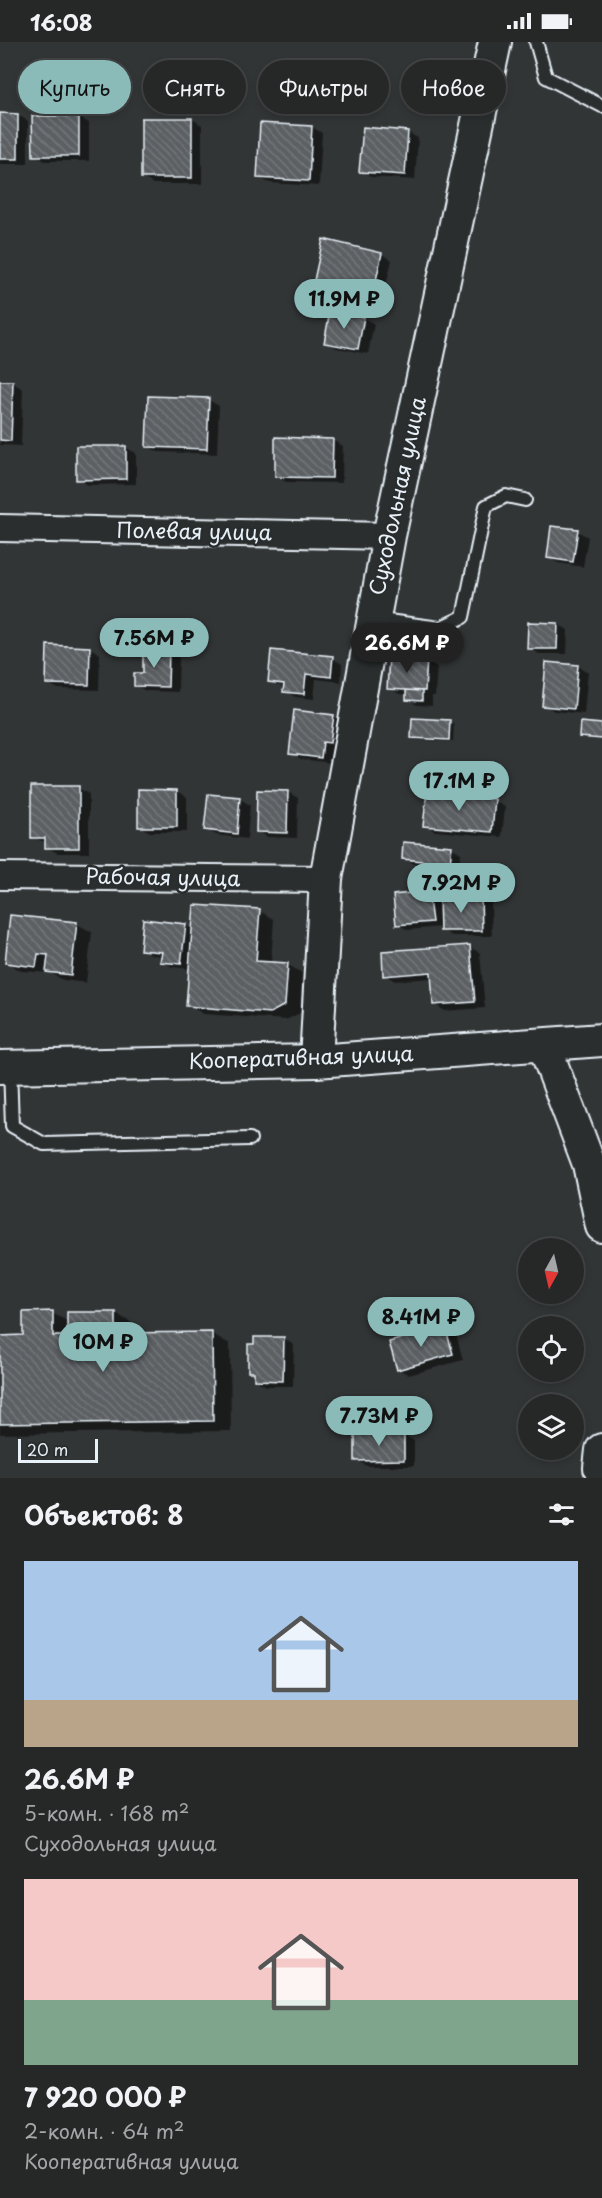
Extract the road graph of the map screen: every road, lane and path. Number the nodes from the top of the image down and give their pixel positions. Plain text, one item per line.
1 (495, 42) edge
2 (536, 42) edge
3 (602, 106) edge
4 (525, 500) dead end
5 (0, 528) edge
6 (388, 536) junction
7 (373, 619) junction
8 (0, 876) edge
9 (326, 879) junction
10 (602, 1040) edge
11 (544, 1045) junction
12 (316, 1061) junction
13 (5, 1066) edge
14 (250, 1139) dead end
15 (602, 1226) edge

1 - 6 street, Суходольная улица
2 - 3 lane
4 - 7 lane
5 - 6 street, Полевая улица
6 - 7 street, Суходольная улица
7 - 9 street, Суходольная улица
8 - 9 street, Рабочая улица
9 - 12 street, Суходольная улица
10 - 11 street, Кооперативная улица
11 - 12 street, Кооперативная улица
11 - 15 street
12 - 13 street, Кооперативная улица
13 - 14 lane

